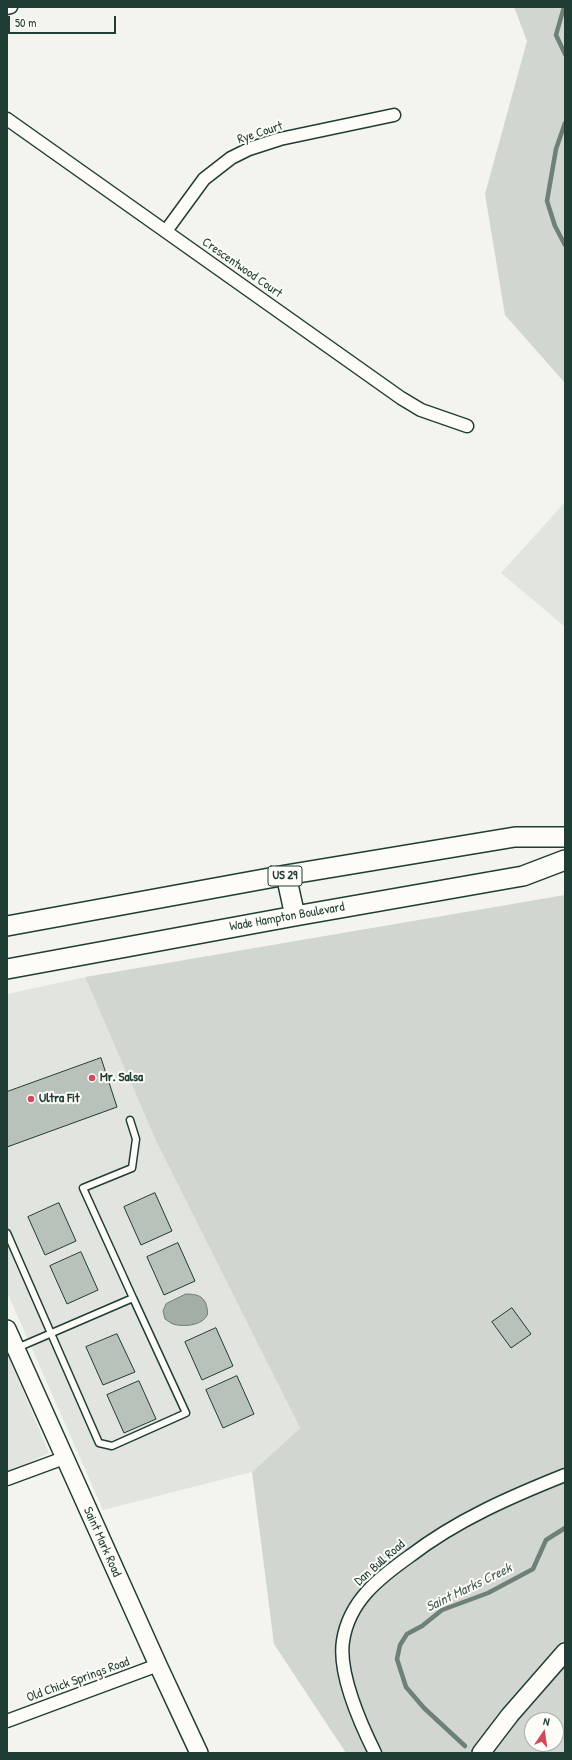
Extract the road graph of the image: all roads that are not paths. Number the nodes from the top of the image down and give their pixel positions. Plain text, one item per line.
1 (11, 7) edge
2 (7, 8) edge
3 (394, 115) dead end
4 (7, 118) edge
5 (166, 231) junction
6 (467, 426) dead end
7 (565, 837) edge
8 (565, 860) edge
9 (286, 875) junction
10 (295, 916) junction
11 (7, 926) edge
12 (7, 969) edge
13 (130, 1120) dead end
14 (7, 1233) edge
15 (133, 1298) junction
16 (7, 1329) edge
17 (51, 1333) junction
18 (15, 1348) junction
19 (64, 1458) junction
20 (565, 1475) edge
21 (7, 1479) edge
22 (565, 1652) edge
23 (158, 1665) junction
24 (7, 1722) edge
25 (199, 1753) edge
26 (376, 1753) edge
27 (481, 1753) edge

1 - 2 street
3 - 5 street, Rye Court
4 - 5 street, Crescentwood Court
5 - 6 street, Crescentwood Court
7 - 9 main road, US 29
8 - 10 main road, Wade Hampton Boulevard
9 - 10 main road
9 - 11 main road, US 29
10 - 12 main road, Wade Hampton Boulevard
13 - 15 lane
14 - 17 lane
15 - 17 lane
15 - 17 lane
16 - 18 street, Saint Mark Road
17 - 18 lane
18 - 19 street, Saint Mark Road
19 - 21 street
19 - 23 street, Saint Mark Road
20 - 26 street, Dan Bull Road
22 - 27 street
23 - 24 street, Old Chick Springs Road
23 - 25 street, Saint Mark Road

